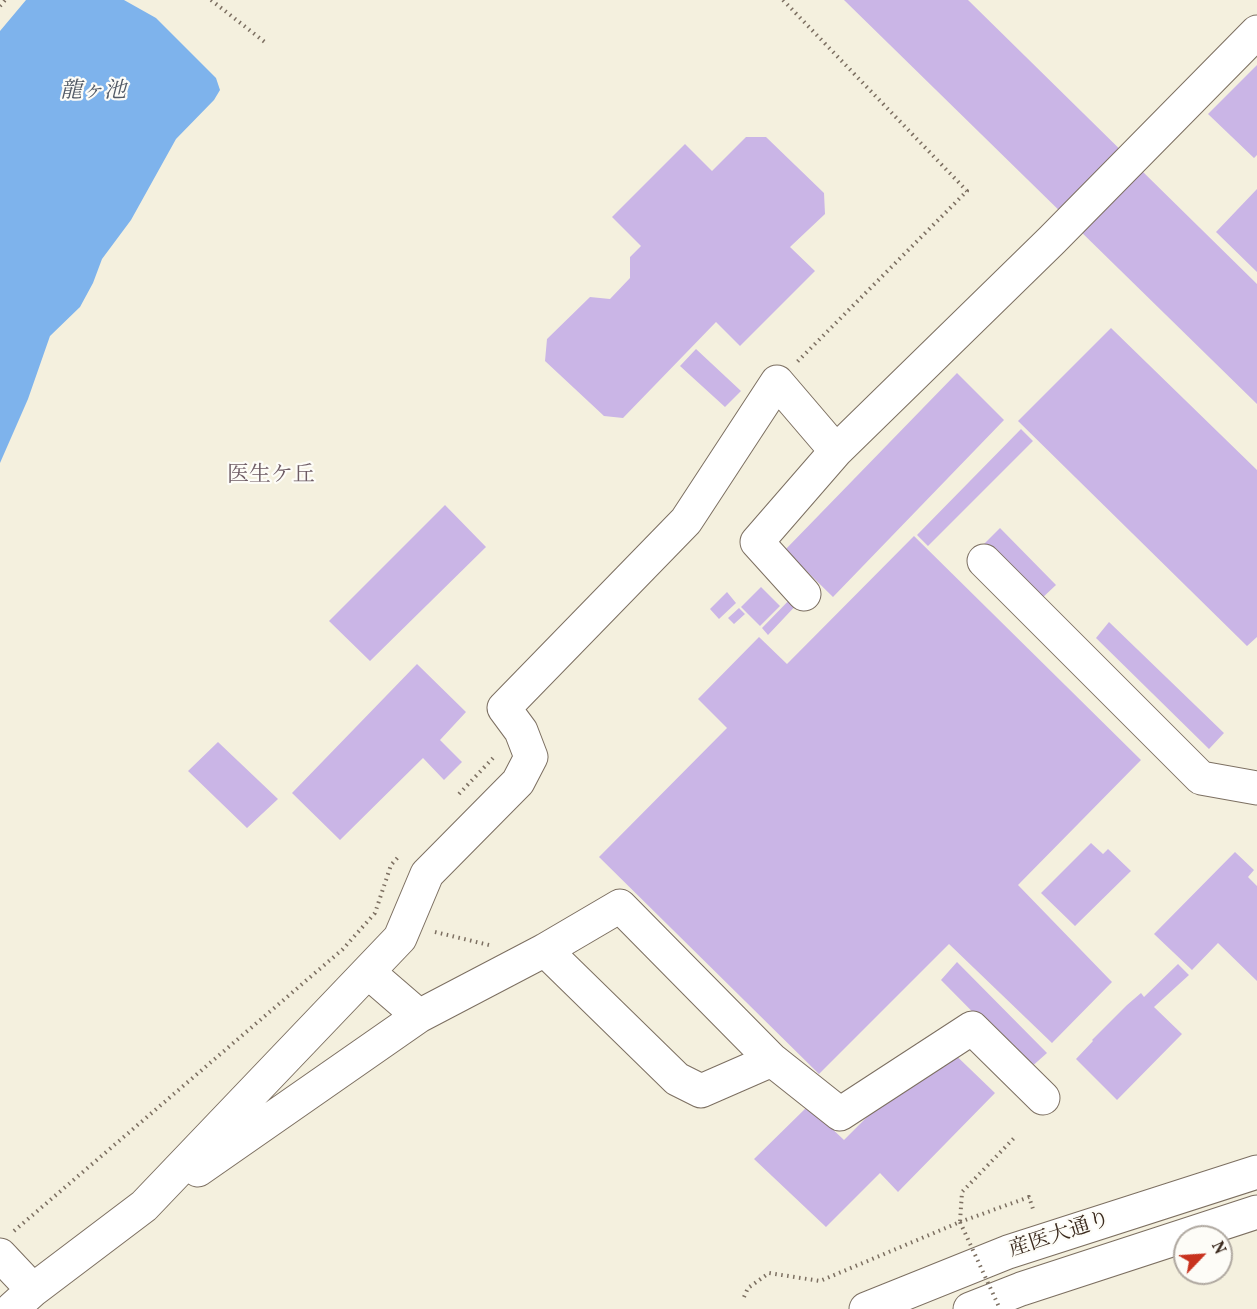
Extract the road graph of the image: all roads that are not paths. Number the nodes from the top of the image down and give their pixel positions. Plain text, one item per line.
1 (1257, 32) edge
2 (836, 452) junction
3 (984, 561) dead end
4 (804, 594) dead end
5 (1257, 788) edge
6 (545, 950) junction
7 (368, 972) junction
8 (419, 1016) junction
9 (772, 1060) junction
10 (1043, 1098) dead end
11 (1257, 1172) edge
12 (144, 1206) junction
13 (1257, 1212) edge
14 (4, 1245) edge
15 (22, 1299) edge
16 (1016, 1303) edge
17 (866, 1309) edge
18 (970, 1309) edge

1 - 2 street
2 - 4 street
2 - 7 street
3 - 5 street
6 - 8 street
6 - 9 street
6 - 9 street
7 - 8 street
7 - 12 street
8 - 12 street
9 - 10 street
11 - 17 street, 産医大通り
12 - 15 street
13 - 16 street, 産医大通り
14 - 15 street
16 - 18 street, 産医大通り

